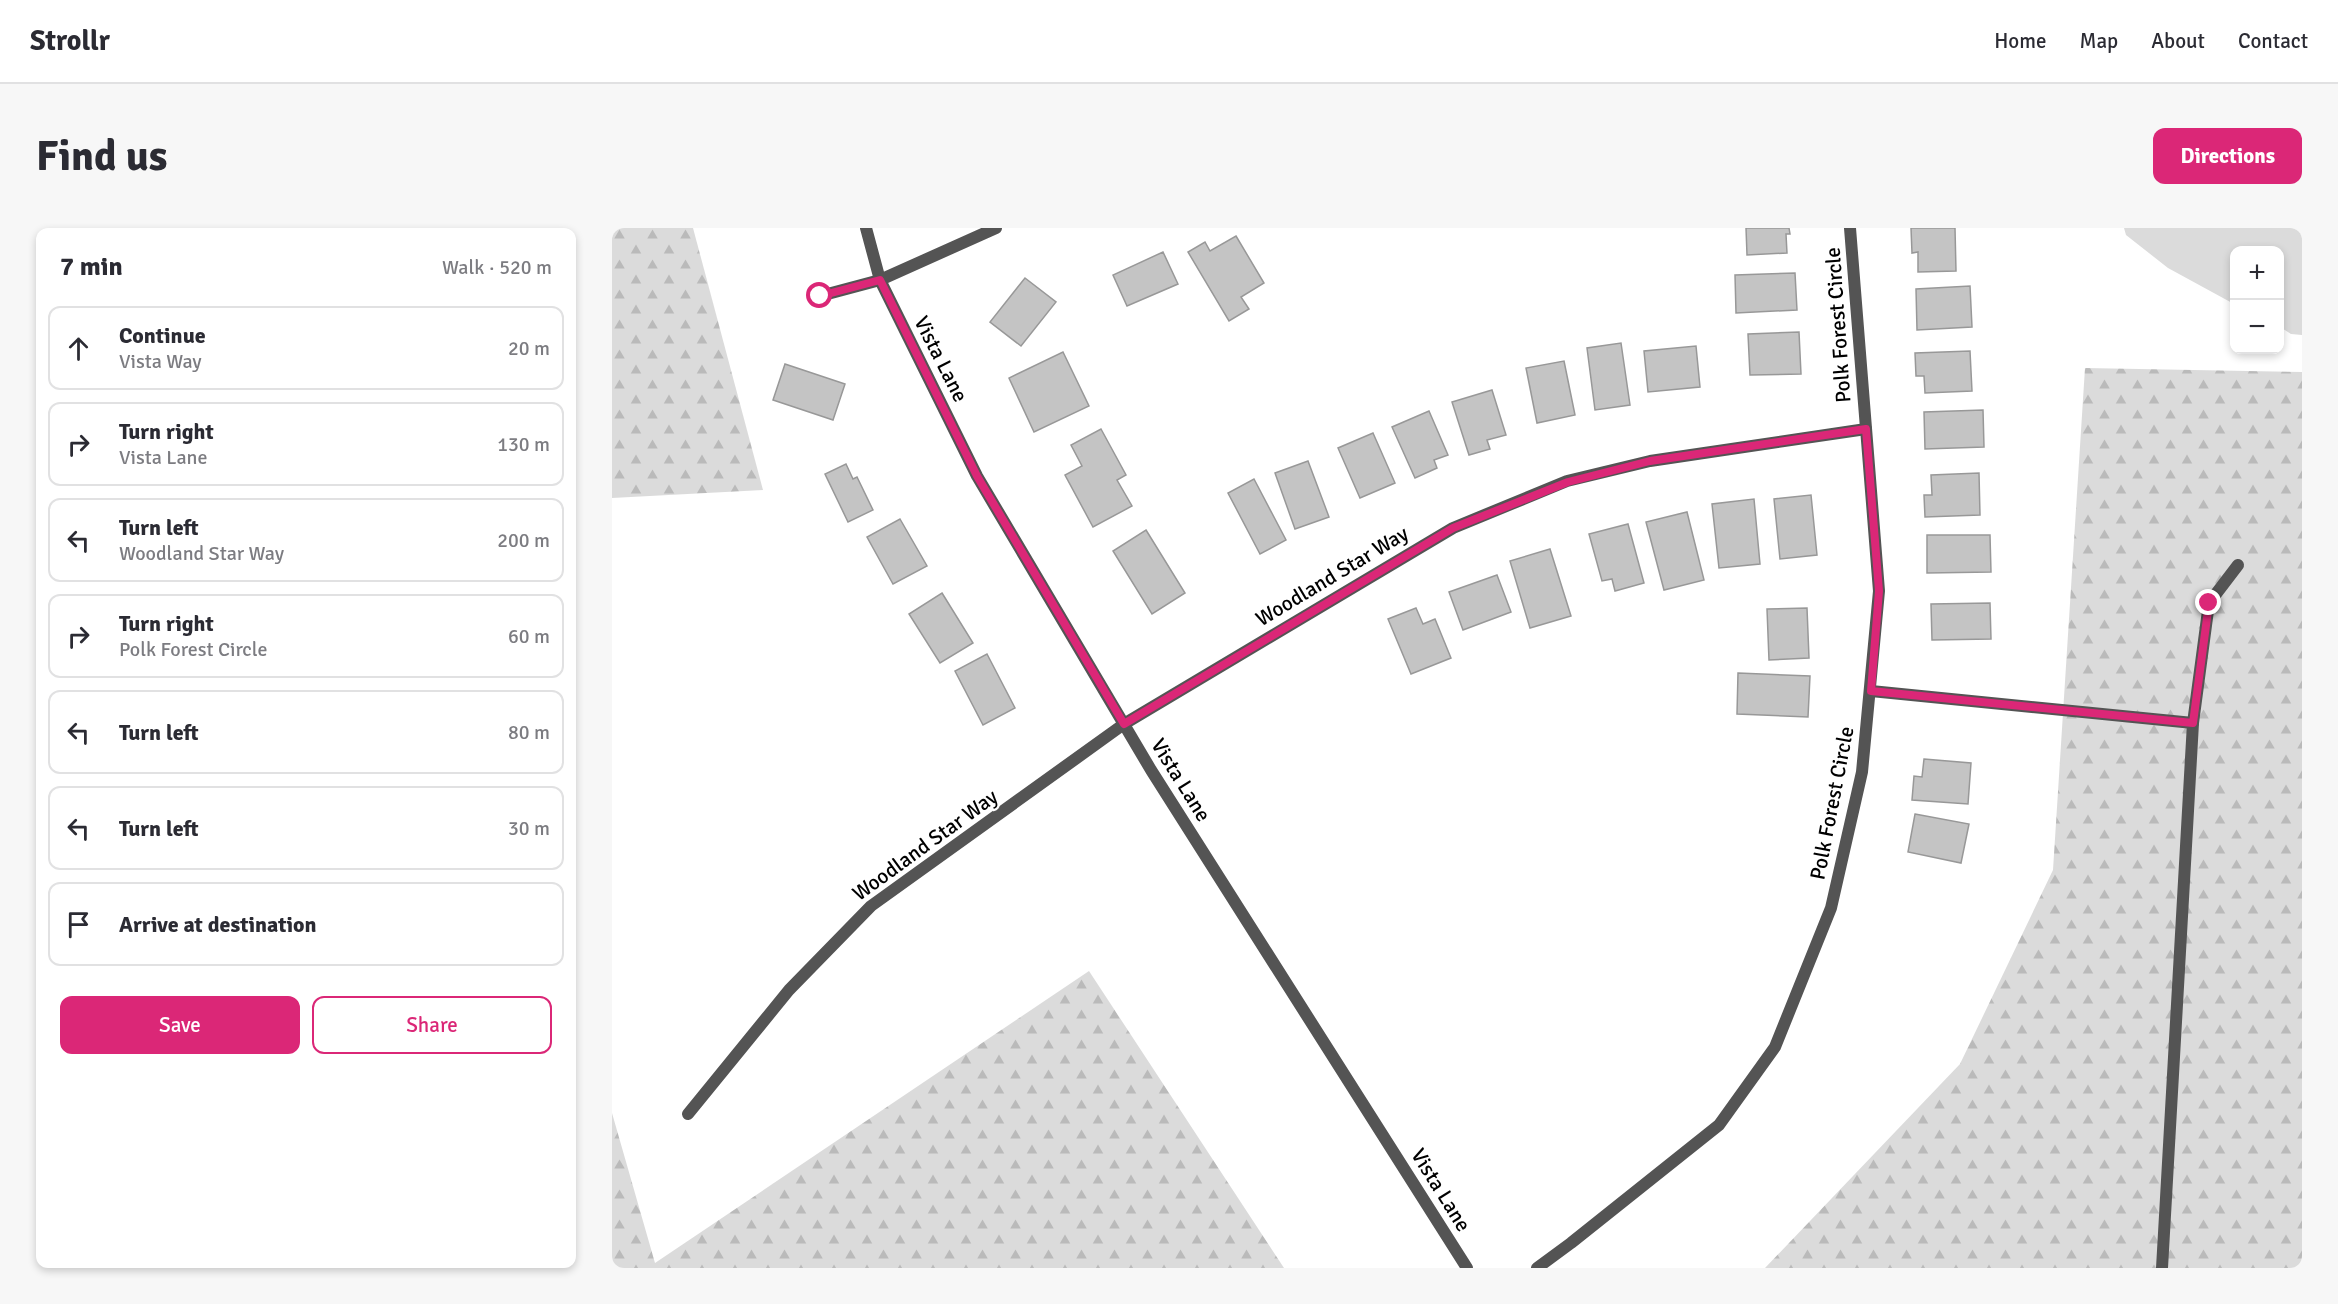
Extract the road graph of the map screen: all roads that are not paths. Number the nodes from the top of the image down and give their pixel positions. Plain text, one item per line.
1 (866, 228) edge
2 (996, 228) edge
3 (1850, 228) edge
4 (880, 280) junction
5 (820, 296) dead end
6 (1866, 429) junction
7 (2238, 565) dead end
8 (1871, 691) junction
9 (2193, 723) junction
10 (1124, 724) junction
11 (688, 1114) dead end
12 (1467, 1268) edge
13 (1537, 1268) edge
14 (2162, 1268) edge

1 - 4 street, Vista Lane
2 - 4 street
3 - 6 street, Polk Forest Circle
4 - 5 street
4 - 10 street, Vista Lane
6 - 8 street, Polk Forest Circle
6 - 10 street, Woodland Star Way
7 - 9 street
8 - 9 street
8 - 13 street, Polk Forest Circle
9 - 14 street
10 - 11 street, Woodland Star Way
10 - 12 street, Vista Lane

